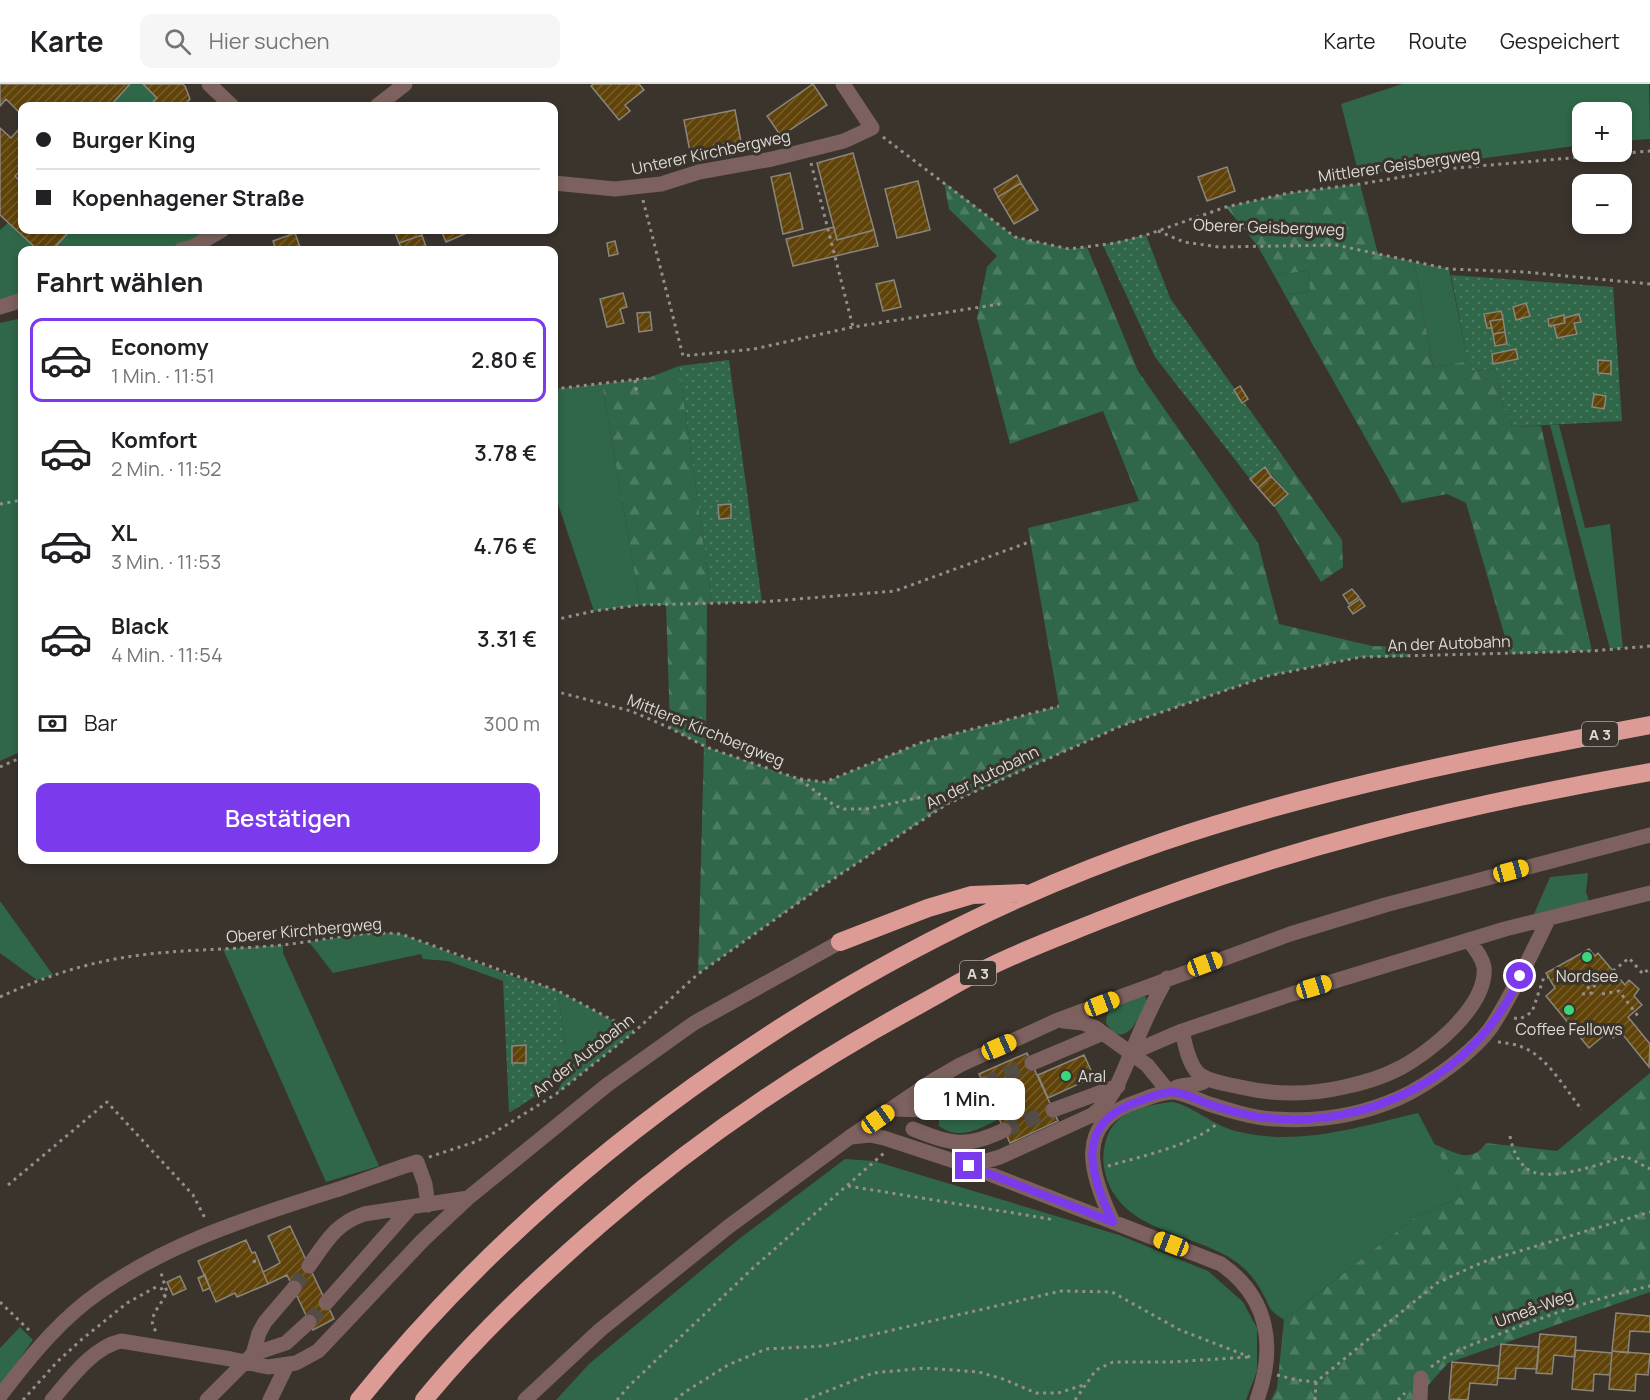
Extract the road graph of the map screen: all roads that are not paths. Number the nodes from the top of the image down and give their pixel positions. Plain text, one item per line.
1 (209, 84) edge
2 (405, 84) edge
3 (843, 84) edge
4 (228, 102) edge
5 (382, 102) edge
6 (558, 183) edge
7 (215, 234) edge
8 (195, 246) edge
9 (18, 301) edge
10 (0, 307) edge
11 (1650, 725) edge
12 (1650, 772) edge
13 (1650, 835) edge
14 (1033, 893) junction
15 (1650, 893) edge
16 (1549, 918) junction
17 (1468, 940) junction
18 (840, 942) joint
19 (1167, 978) junction
20 (1058, 1020) junction
21 (1182, 1030) junction
22 (1103, 1033) junction
23 (1131, 1053) junction
24 (1032, 1063) tunnel mouth
25 (1208, 1079) junction
26 (984, 1084) tunnel mouth
27 (1118, 1086) junction
28 (1169, 1092) junction
29 (938, 1106) junction
30 (891, 1109) junction
31 (1053, 1110) tunnel mouth
32 (1098, 1119) junction
33 (912, 1129) junction
34 (1004, 1130) tunnel mouth
35 (850, 1137) junction
36 (897, 1142) junction
37 (969, 1166) junction
38 (468, 1198) junction
39 (428, 1205) junction
40 (410, 1208) junction
41 (1113, 1222) junction
42 (309, 1266) tunnel mouth
43 (294, 1288) tunnel mouth
44 (326, 1303) tunnel mouth
45 (309, 1322) tunnel mouth
46 (250, 1359) junction
47 (287, 1365) junction
48 (1421, 1378) dead end
49 (0, 1396) edge
50 (52, 1400) edge
51 (207, 1400) edge
52 (270, 1400) edge
53 (358, 1400) edge
54 (424, 1400) edge
55 (525, 1400) edge
56 (1257, 1400) edge
57 (1420, 1400) edge

1 - 4 street
2 - 5 street
3 - 6 street, Unterer Kirchbergweg
7 - 8 street
9 - 10 street
11 - 14 highway, A 3
12 - 54 highway, A 3
13 - 19 street
14 - 18 highway
14 - 53 highway, A 3
15 - 16 street
16 - 17 street
16 - 28 street
17 - 21 street
17 - 25 street
18 - 38 street
19 - 20 street
19 - 23 street
20 - 22 street
20 - 30 street
21 - 23 street
21 - 25 street
22 - 23 street
22 - 24 street
23 - 27 street
23 - 28 street
25 - 28 street
26 - 29 street
27 - 31 street
27 - 32 street
28 - 32 street
29 - 30 street
29 - 33 street
30 - 35 street
32 - 37 street
32 - 41 street
33 - 34 street
33 - 36 street
35 - 36 street
35 - 55 street
36 - 37 street
37 - 41 street
38 - 39 street
38 - 47 street
39 - 40 street
39 - 49 street
40 - 42 street
40 - 44 street
41 - 56 street
43 - 46 street
45 - 46 street
46 - 47 street
46 - 50 street
46 - 51 street
47 - 52 street
48 - 57 street

